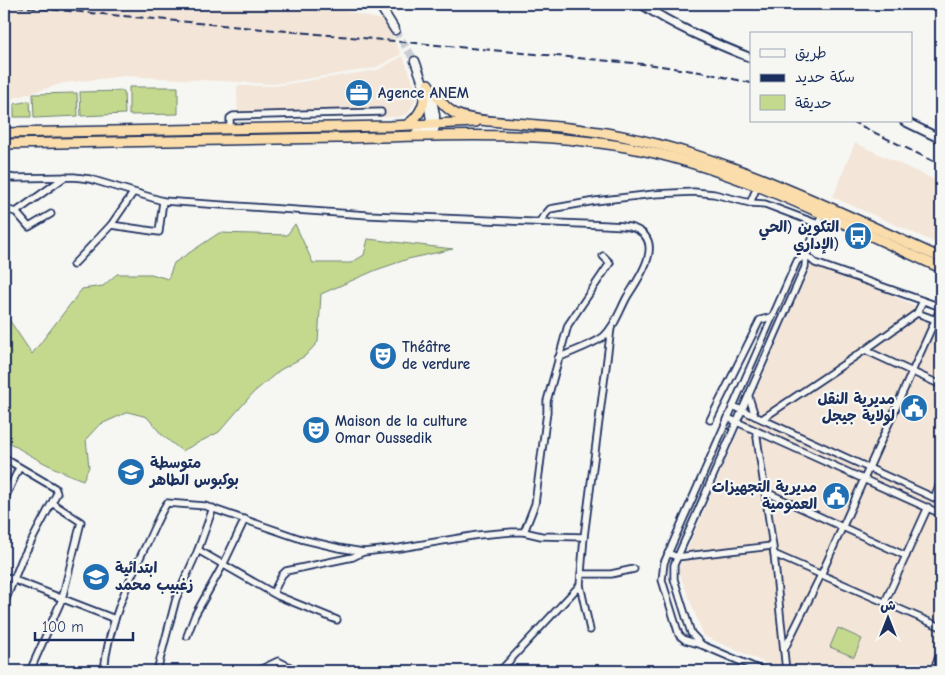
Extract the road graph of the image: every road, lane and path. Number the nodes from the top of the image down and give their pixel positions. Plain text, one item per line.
1 (379, 4) edge
2 (641, 4) edge
3 (395, 30) tunnel mouth
4 (750, 58) edge
5 (427, 87) junction
6 (381, 112) dead end
7 (499, 122) junction
8 (906, 122) edge
9 (408, 124) junction
10 (434, 125) junction
11 (230, 129) junction
12 (4, 132) edge
13 (441, 136) junction
14 (345, 138) junction
15 (941, 139) edge
16 (4, 144) edge
17 (4, 176) edge
18 (66, 178) junction
19 (757, 187) junction
20 (133, 192) junction
21 (164, 201) junction
22 (750, 203) junction
23 (806, 207) junction
24 (4, 209) edge
25 (16, 212) junction
26 (51, 214) dead end
27 (822, 214) junction
28 (802, 218) junction
29 (540, 222) junction
30 (112, 224) junction
31 (818, 224) junction
32 (806, 255) junction
33 (604, 256) dead end
34 (941, 258) edge
35 (73, 265) dead end
36 (941, 268) edge
37 (923, 301) junction
38 (941, 307) edge
39 (917, 313) junction
40 (772, 317) junction
41 (936, 320) junction
42 (611, 328) junction
43 (865, 350) junction
44 (558, 358) junction
45 (913, 372) junction
46 (941, 385) edge
47 (726, 389) junction
48 (738, 394) junction
49 (749, 397) junction
50 (733, 406) junction
51 (743, 410) junction
52 (728, 418) junction
53 (758, 418) junction
54 (710, 420) dead end
55 (737, 423) junction
56 (755, 431) junction
57 (4, 458) edge
58 (868, 467) junction
59 (19, 468) junction
60 (863, 478) junction
61 (941, 481) edge
62 (766, 492) junction
63 (934, 498) junction
64 (4, 500) edge
65 (941, 501) edge
66 (52, 503) junction
67 (928, 507) junction
68 (213, 508) junction
69 (941, 514) edge
70 (245, 519) junction
71 (841, 528) junction
72 (524, 532) junction
73 (584, 537) junction
74 (772, 546) junction
75 (198, 550) junction
76 (363, 552) junction
77 (668, 553) junction
78 (774, 554) junction
79 (906, 556) junction
80 (677, 557) junction
81 (224, 563) junction
82 (634, 569) dead end
83 (581, 574) junction
84 (821, 575) junction
85 (4, 576) edge
86 (13, 580) junction
87 (580, 585) junction
88 (273, 593) junction
89 (62, 599) junction
90 (885, 602) junction
91 (4, 604) edge
92 (115, 620) junction
93 (337, 620) dead end
94 (941, 627) edge
95 (590, 630) dead end
96 (187, 636) dead end
97 (702, 645) junction
98 (784, 650) junction
99 (941, 652) edge
100 (30, 671) edge
101 (104, 671) edge
102 (157, 671) edge
103 (257, 671) edge
104 (295, 671) edge
105 (500, 671) edge
106 (764, 671) edge
107 (786, 671) edge
108 (933, 671) edge

1 - 3 main road
2 - 4 street
5 - 7 highway
5 - 9 highway
5 - 10 main road
6 - 11 street
7 - 10 highway
7 - 34 highway
8 - 15 street
9 - 10 highway
9 - 11 highway
10 - 13 main road
10 - 14 main road
11 - 12 highway
13 - 14 highway
13 - 19 highway
14 - 16 highway
17 - 18 street
18 - 20 street
18 - 25 street
19 - 22 street
19 - 23 highway
20 - 21 street
20 - 30 street
21 - 29 street
21 - 30 street
22 - 28 street
22 - 29 street
23 - 27 highway
23 - 28 street
24 - 25 street
25 - 26 street
27 - 31 street
27 - 36 highway
28 - 31 street
29 - 42 street
30 - 35 street
31 - 32 street
32 - 37 street
32 - 40 street
32 - 49 street
33 - 44 street
37 - 38 street
37 - 39 street
38 - 41 street
39 - 41 street
39 - 43 street
40 - 47 street
40 - 48 street
41 - 45 street
42 - 44 street
42 - 73 street
43 - 45 street
43 - 53 street
44 - 72 street
45 - 46 street
45 - 58 street
47 - 48 street
47 - 54 street
48 - 50 street
49 - 51 street
49 - 53 street
50 - 51 street
50 - 52 street
51 - 53 street
51 - 55 street
52 - 55 street
52 - 77 street
53 - 56 street
53 - 58 street
55 - 56 street
55 - 80 street
56 - 60 street
56 - 62 street
57 - 59 street
58 - 60 street
58 - 63 street
59 - 64 street
59 - 66 street
60 - 67 street
60 - 71 street
61 - 63 street
62 - 71 street
62 - 74 street
63 - 65 street
66 - 86 street
66 - 89 street
67 - 69 street
67 - 79 street
68 - 70 street
68 - 75 street
68 - 92 street
70 - 76 street
70 - 81 street
71 - 79 street
71 - 84 street
72 - 73 street
72 - 76 street
73 - 83 street
74 - 78 street
74 - 80 street
75 - 81 street
75 - 102 street
76 - 88 street
77 - 80 street
77 - 97 street
78 - 84 street
78 - 98 street
79 - 90 street
80 - 97 street
81 - 88 street
81 - 96 street
82 - 83 street
83 - 87 street
84 - 90 street
84 - 98 street
85 - 86 street
86 - 89 street
86 - 91 street
87 - 95 street
87 - 105 street
88 - 93 street
89 - 92 street
89 - 100 street
90 - 94 street
92 - 101 street
97 - 106 street
98 - 107 street
99 - 108 street
103 - 104 street

